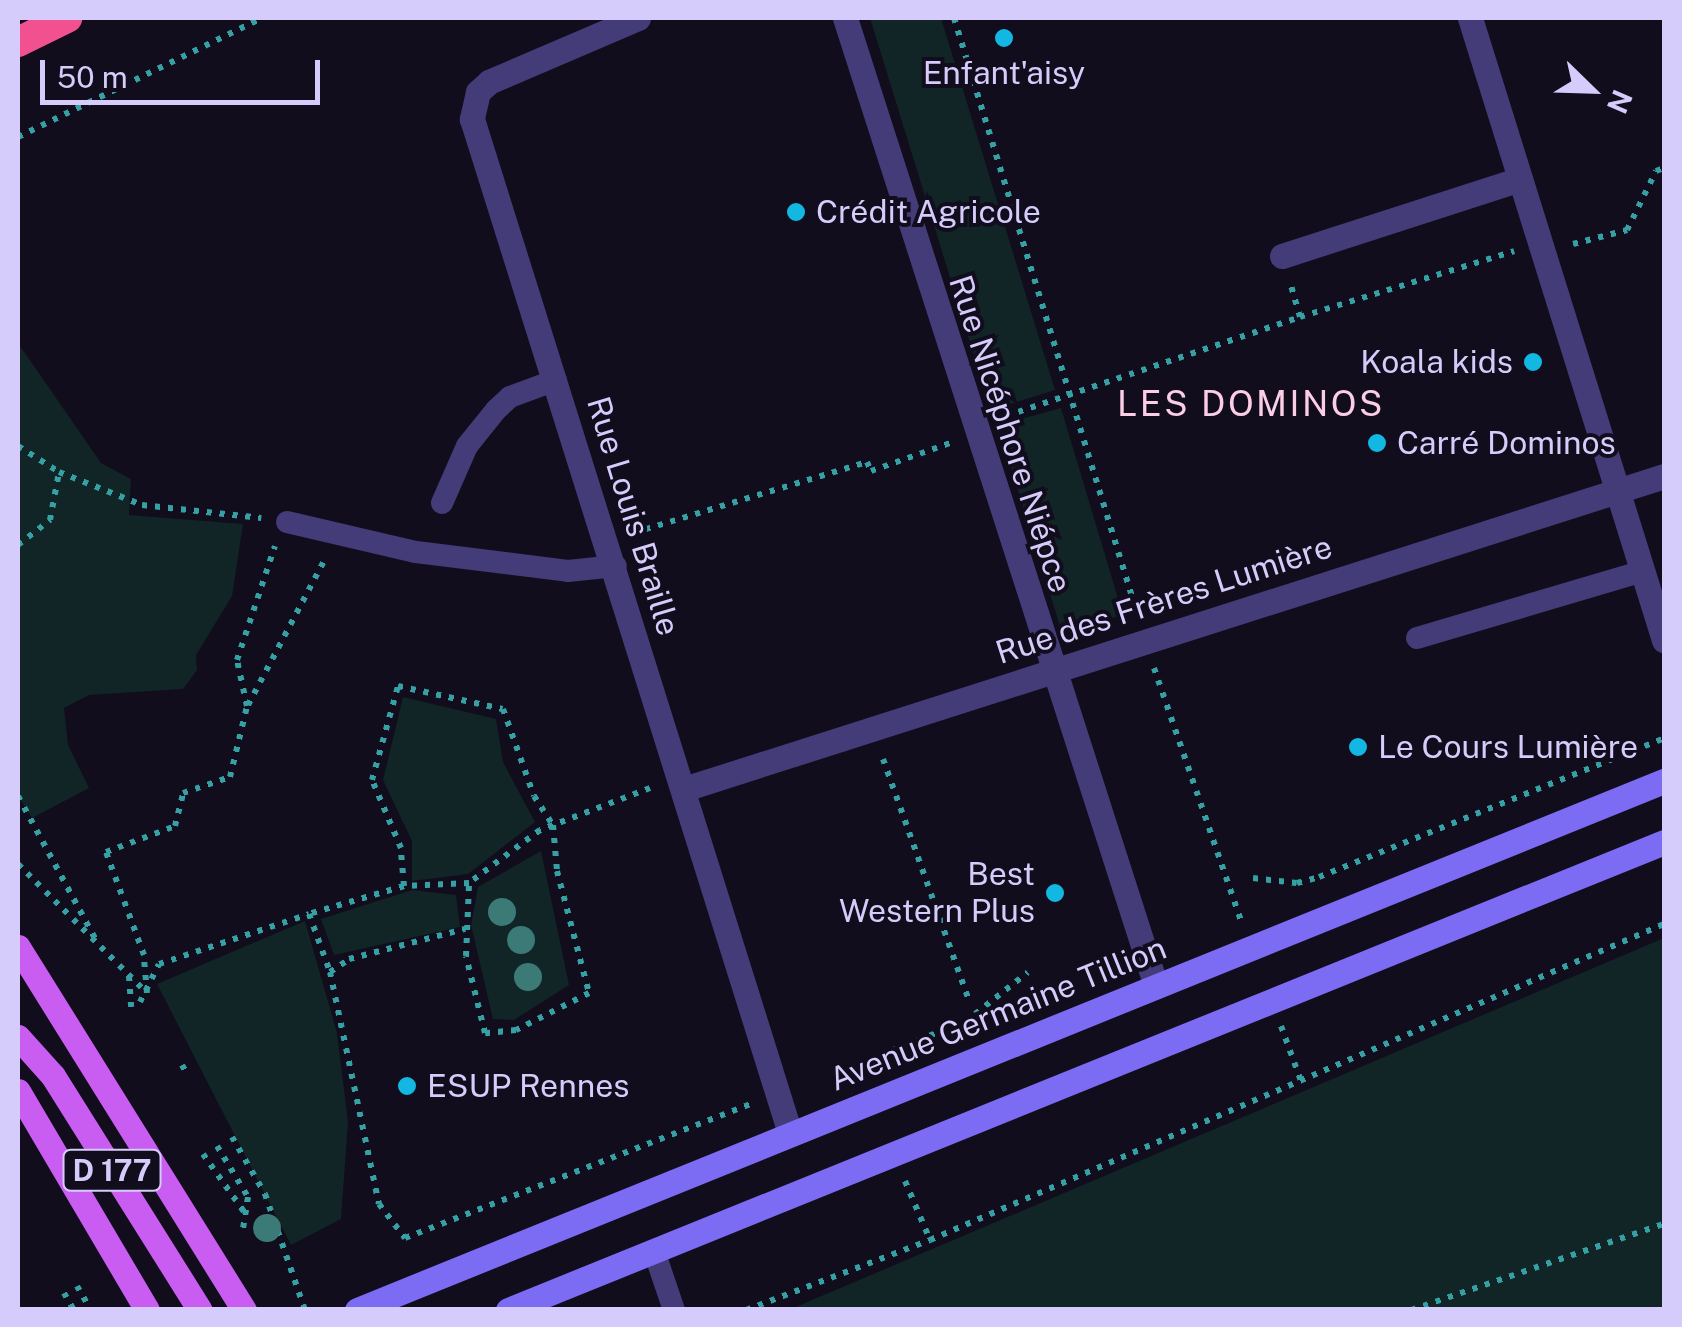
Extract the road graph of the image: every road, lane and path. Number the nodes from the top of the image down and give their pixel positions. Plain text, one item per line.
1 (67, 18) edge
2 (262, 18) edge
3 (638, 18) edge
4 (845, 18) edge
5 (954, 18) edge
6 (1470, 18) edge
7 (18, 42) edge
8 (18, 137) edge
9 (1664, 168) edge
10 (1520, 179) junction
11 (1541, 247) junction
12 (1282, 256) joint
13 (1300, 318) junction
14 (556, 380) junction
15 (1072, 395) junction
16 (999, 418) dead end
17 (972, 428) junction
18 (18, 446) edge
19 (58, 472) junction
20 (1664, 476) edge
21 (1616, 491) junction
22 (442, 503) dead end
23 (287, 522) junction
24 (659, 525) dead end
25 (338, 534) junction
26 (18, 545) edge
27 (616, 566) junction
28 (1642, 571) junction
29 (1418, 638) dead end
30 (1144, 640) junction
31 (1664, 640) edge
32 (1052, 668) junction
33 (248, 706) junction
34 (1664, 738) edge
35 (883, 758) dead end
36 (1664, 781) edge
37 (682, 783) junction
38 (18, 796) edge
39 (553, 825) junction
40 (1664, 842) edge
41 (18, 864) edge
42 (1253, 878) dead end
43 (469, 883) junction
44 (404, 886) junction
45 (1228, 888) dead end
46 (309, 914) junction
47 (1664, 924) edge
48 (466, 928) junction
49 (18, 947) edge
50 (100, 947) junction
51 (330, 972) junction
52 (1028, 972) dead end
53 (129, 975) junction
54 (1156, 986) junction
55 (148, 994) junction
56 (969, 1000) dead end
57 (140, 1002) dead end
58 (131, 1007) dead end
59 (18, 1037) edge
60 (857, 1064) dead end
61 (18, 1090) edge
62 (779, 1093) junction
63 (789, 1130) junction
64 (232, 1137) dead end
65 (217, 1146) dead end
66 (203, 1154) dead end
67 (246, 1214) junction
68 (1664, 1224) edge
69 (242, 1235) dead end
70 (654, 1251) junction
71 (77, 1286) dead end
72 (64, 1293) dead end
73 (74, 1310) edge
74 (91, 1310) edge
75 (147, 1310) edge
76 (200, 1310) edge
77 (244, 1310) edge
78 (306, 1310) edge
79 (357, 1310) edge
80 (508, 1310) edge
81 (674, 1310) edge
82 (746, 1310) edge
83 (1411, 1310) edge

1 - 7 highway
2 - 8 path
3 - 14 street, Rue Louis Braille
4 - 17 street, Rue Nicéphore Niépce
5 - 15 path
6 - 10 street
9 - 11 path
10 - 11 street
10 - 12 street
11 - 13 path
11 - 21 street
12 - 13 path
13 - 15 path
14 - 22 lane
14 - 27 street, Rue Louis Braille
15 - 16 path
15 - 30 path
17 - 24 path
17 - 32 street, Rue Nicéphore Niépce
18 - 19 path
19 - 23 path
19 - 26 path
20 - 21 street, Rue des Frères Lumière
21 - 28 street
21 - 30 street, Rue des Frères Lumière
23 - 25 lane
23 - 33 path
25 - 27 lane
25 - 33 path
27 - 37 street, Rue Louis Braille
28 - 29 lane
28 - 31 street
30 - 32 street, Rue des Frères Lumière
30 - 45 path
32 - 37 street, Rue des Frères Lumière
32 - 54 street, Rue Nicéphore Niépce
33 - 55 path
34 - 42 path
35 - 56 path
36 - 54 street, Avenue Germaine Tillion
37 - 39 path
37 - 62 street, Rue Louis Braille
38 - 50 path
39 - 43 path
39 - 44 path
39 - 48 path
40 - 70 street
41 - 50 path
43 - 44 path
43 - 48 path
44 - 46 path
46 - 51 path
46 - 55 path
47 - 82 path
48 - 51 path
49 - 77 main road
50 - 53 path
51 - 62 path
52 - 60 path
53 - 55 path
53 - 58 path
54 - 63 street, Avenue Germaine Tillion
55 - 57 path
59 - 76 main road, D 177
61 - 75 main road, D 177
62 - 63 street, Rue Louis Braille
63 - 79 street, Avenue Germaine Tillion
64 - 78 path
65 - 67 path
66 - 67 path
67 - 69 path
68 - 83 path
70 - 80 street
70 - 81 lane
71 - 74 path
72 - 73 path

